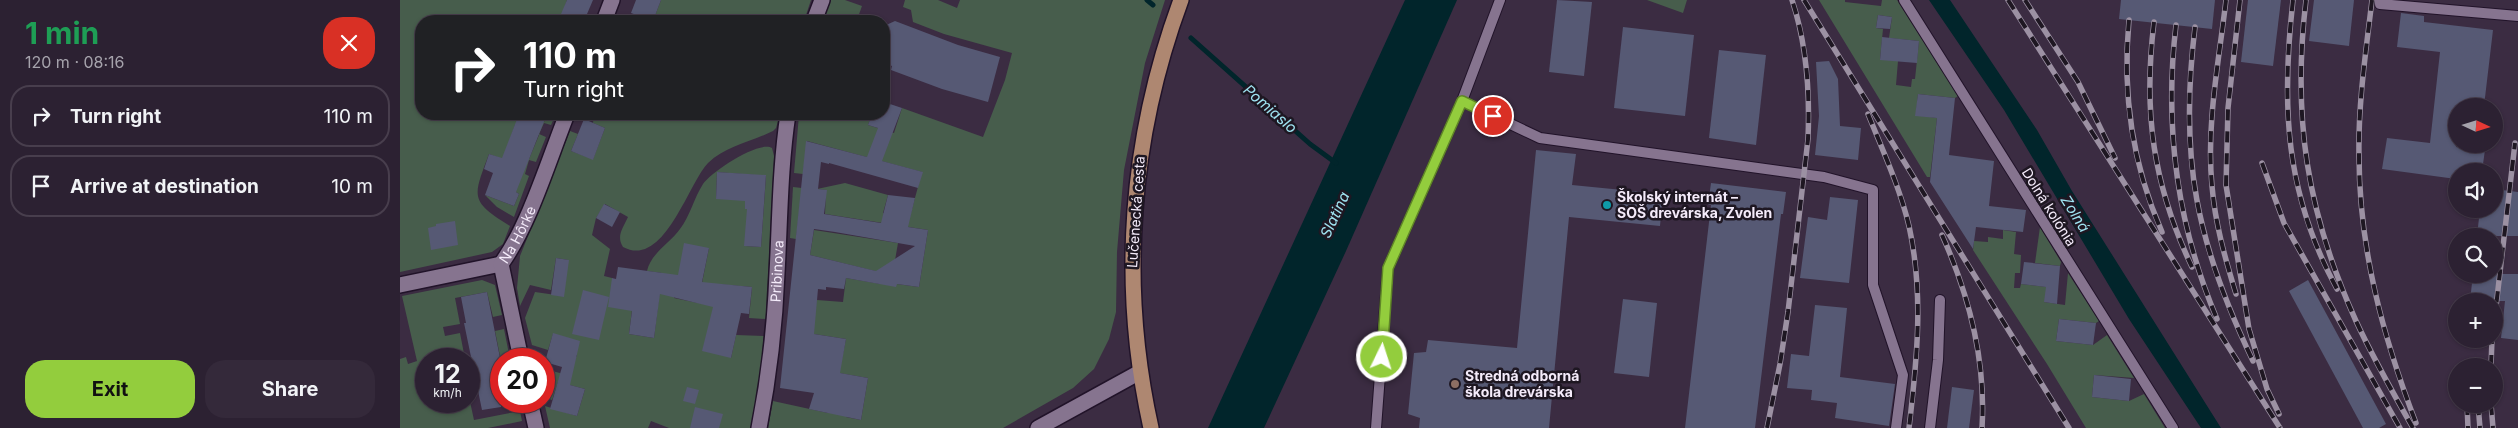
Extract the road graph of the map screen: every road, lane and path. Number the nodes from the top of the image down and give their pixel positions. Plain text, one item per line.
1 (612, 0) edge
2 (822, 0) edge
3 (1181, 0) edge
4 (1500, 0) edge
5 (1904, 0) edge
6 (2380, 0) edge
7 (606, 15) edge
8 (816, 15) edge
9 (2518, 16) edge
10 (1462, 101) junction
11 (565, 120) edge
12 (787, 120) edge
13 (501, 264) junction
14 (400, 285) edge
15 (1940, 300) dead end
16 (519, 348) edge
17 (1140, 372) junction
18 (533, 413) edge
19 (536, 428) edge
20 (759, 428) edge
21 (1038, 428) edge
22 (1151, 428) edge
23 (1376, 428) edge
24 (1896, 428) edge
25 (1930, 428) edge
26 (2173, 428) edge

1 - 7 street
2 - 8 street
3 - 17 main road, Lučenecká cesta
4 - 10 lane
5 - 26 lane, Dolná kolónia
6 - 9 lane
10 - 23 lane
10 - 24 lane
11 - 13 street, Na Hôrke
12 - 20 street, Pribinova
13 - 14 street
13 - 16 street, Na Hôrke
15 - 25 lane
17 - 21 street
17 - 22 main road, Lučenecká cesta
18 - 19 street

